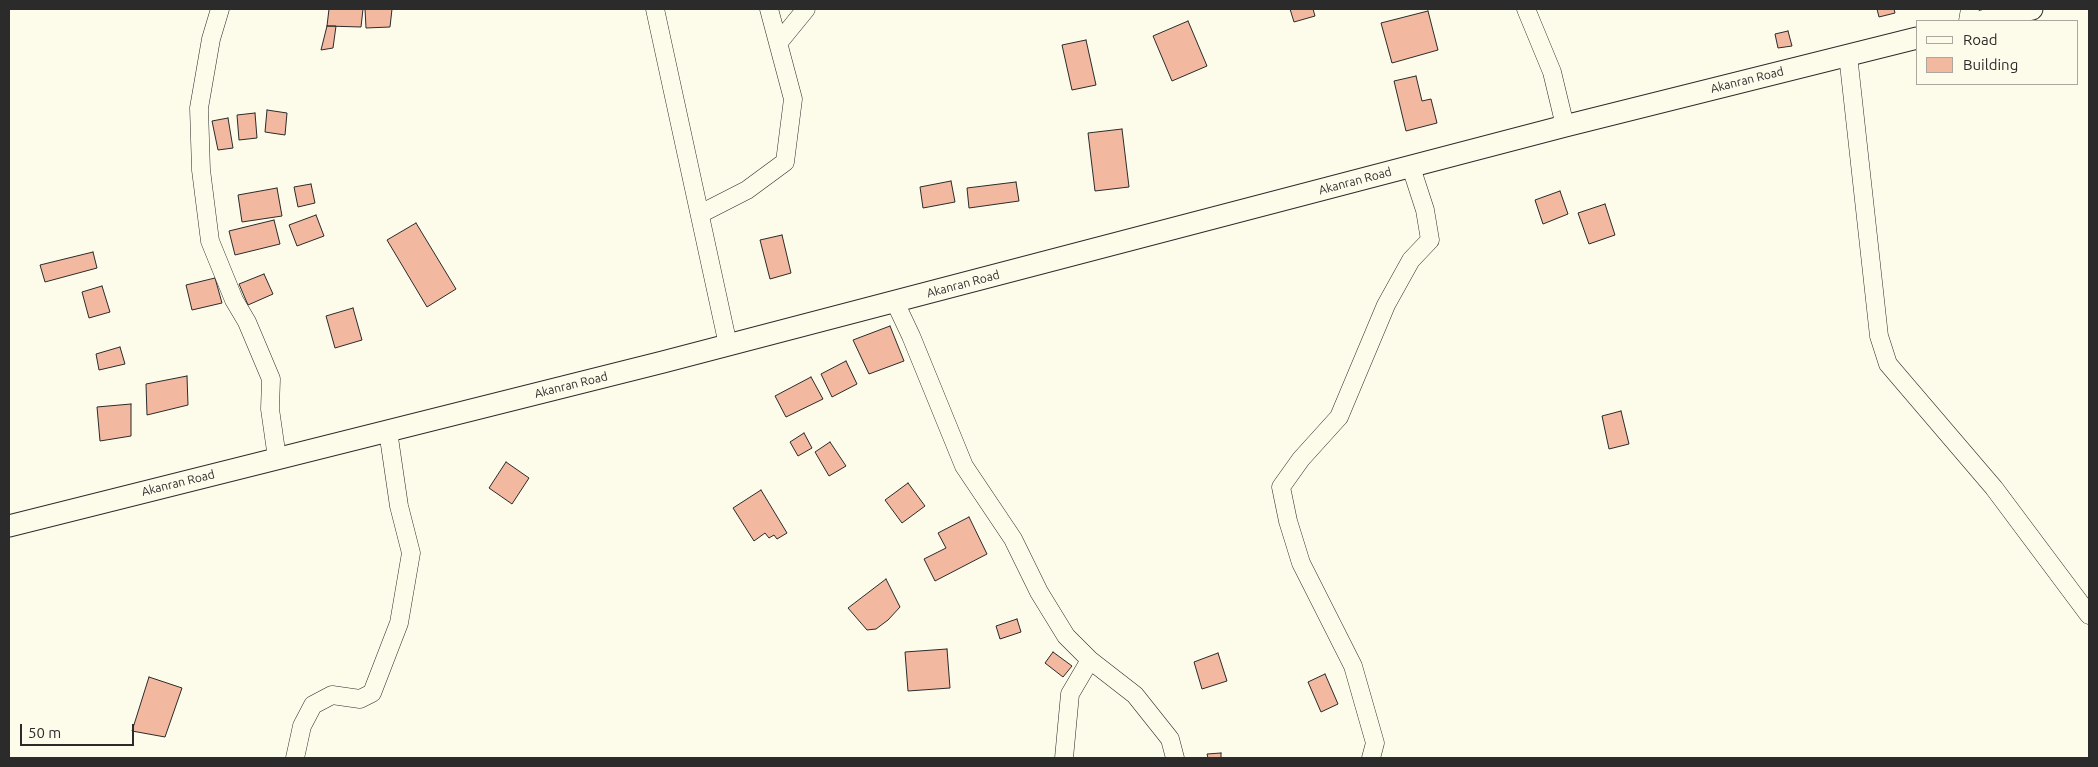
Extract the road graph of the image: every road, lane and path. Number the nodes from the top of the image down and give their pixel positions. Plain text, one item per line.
1 (220, 9) edge
2 (655, 9) edge
3 (769, 9) edge
4 (806, 9) edge
5 (1526, 9) edge
6 (2032, 9) edge
7 (1986, 20) edge
8 (1916, 38) edge
9 (779, 42) junction
10 (1848, 55) junction
11 (1565, 126) junction
12 (1410, 167) junction
13 (700, 214) junction
14 (895, 302) junction
15 (728, 346) junction
16 (388, 430) junction
17 (277, 458) junction
18 (9, 526) edge
19 (2089, 615) edge
20 (1090, 660) junction
21 (295, 758) edge
22 (1064, 758) edge
23 (1175, 758) edge
24 (1371, 758) edge

1 - 17 street
2 - 13 street
3 - 9 street
4 - 9 street
5 - 11 street
6 - 7 main road
8 - 10 main road, Akanran Road
9 - 13 street
10 - 11 main road, Akanran Road
10 - 19 street
11 - 12 main road, Akanran Road
12 - 14 main road, Akanran Road
12 - 24 street
13 - 15 street
14 - 15 main road, Akanran Road
14 - 20 street
15 - 16 main road, Akanran Road
16 - 17 main road, Akanran Road
16 - 21 street
17 - 18 main road, Akanran Road
20 - 22 street
20 - 23 street

